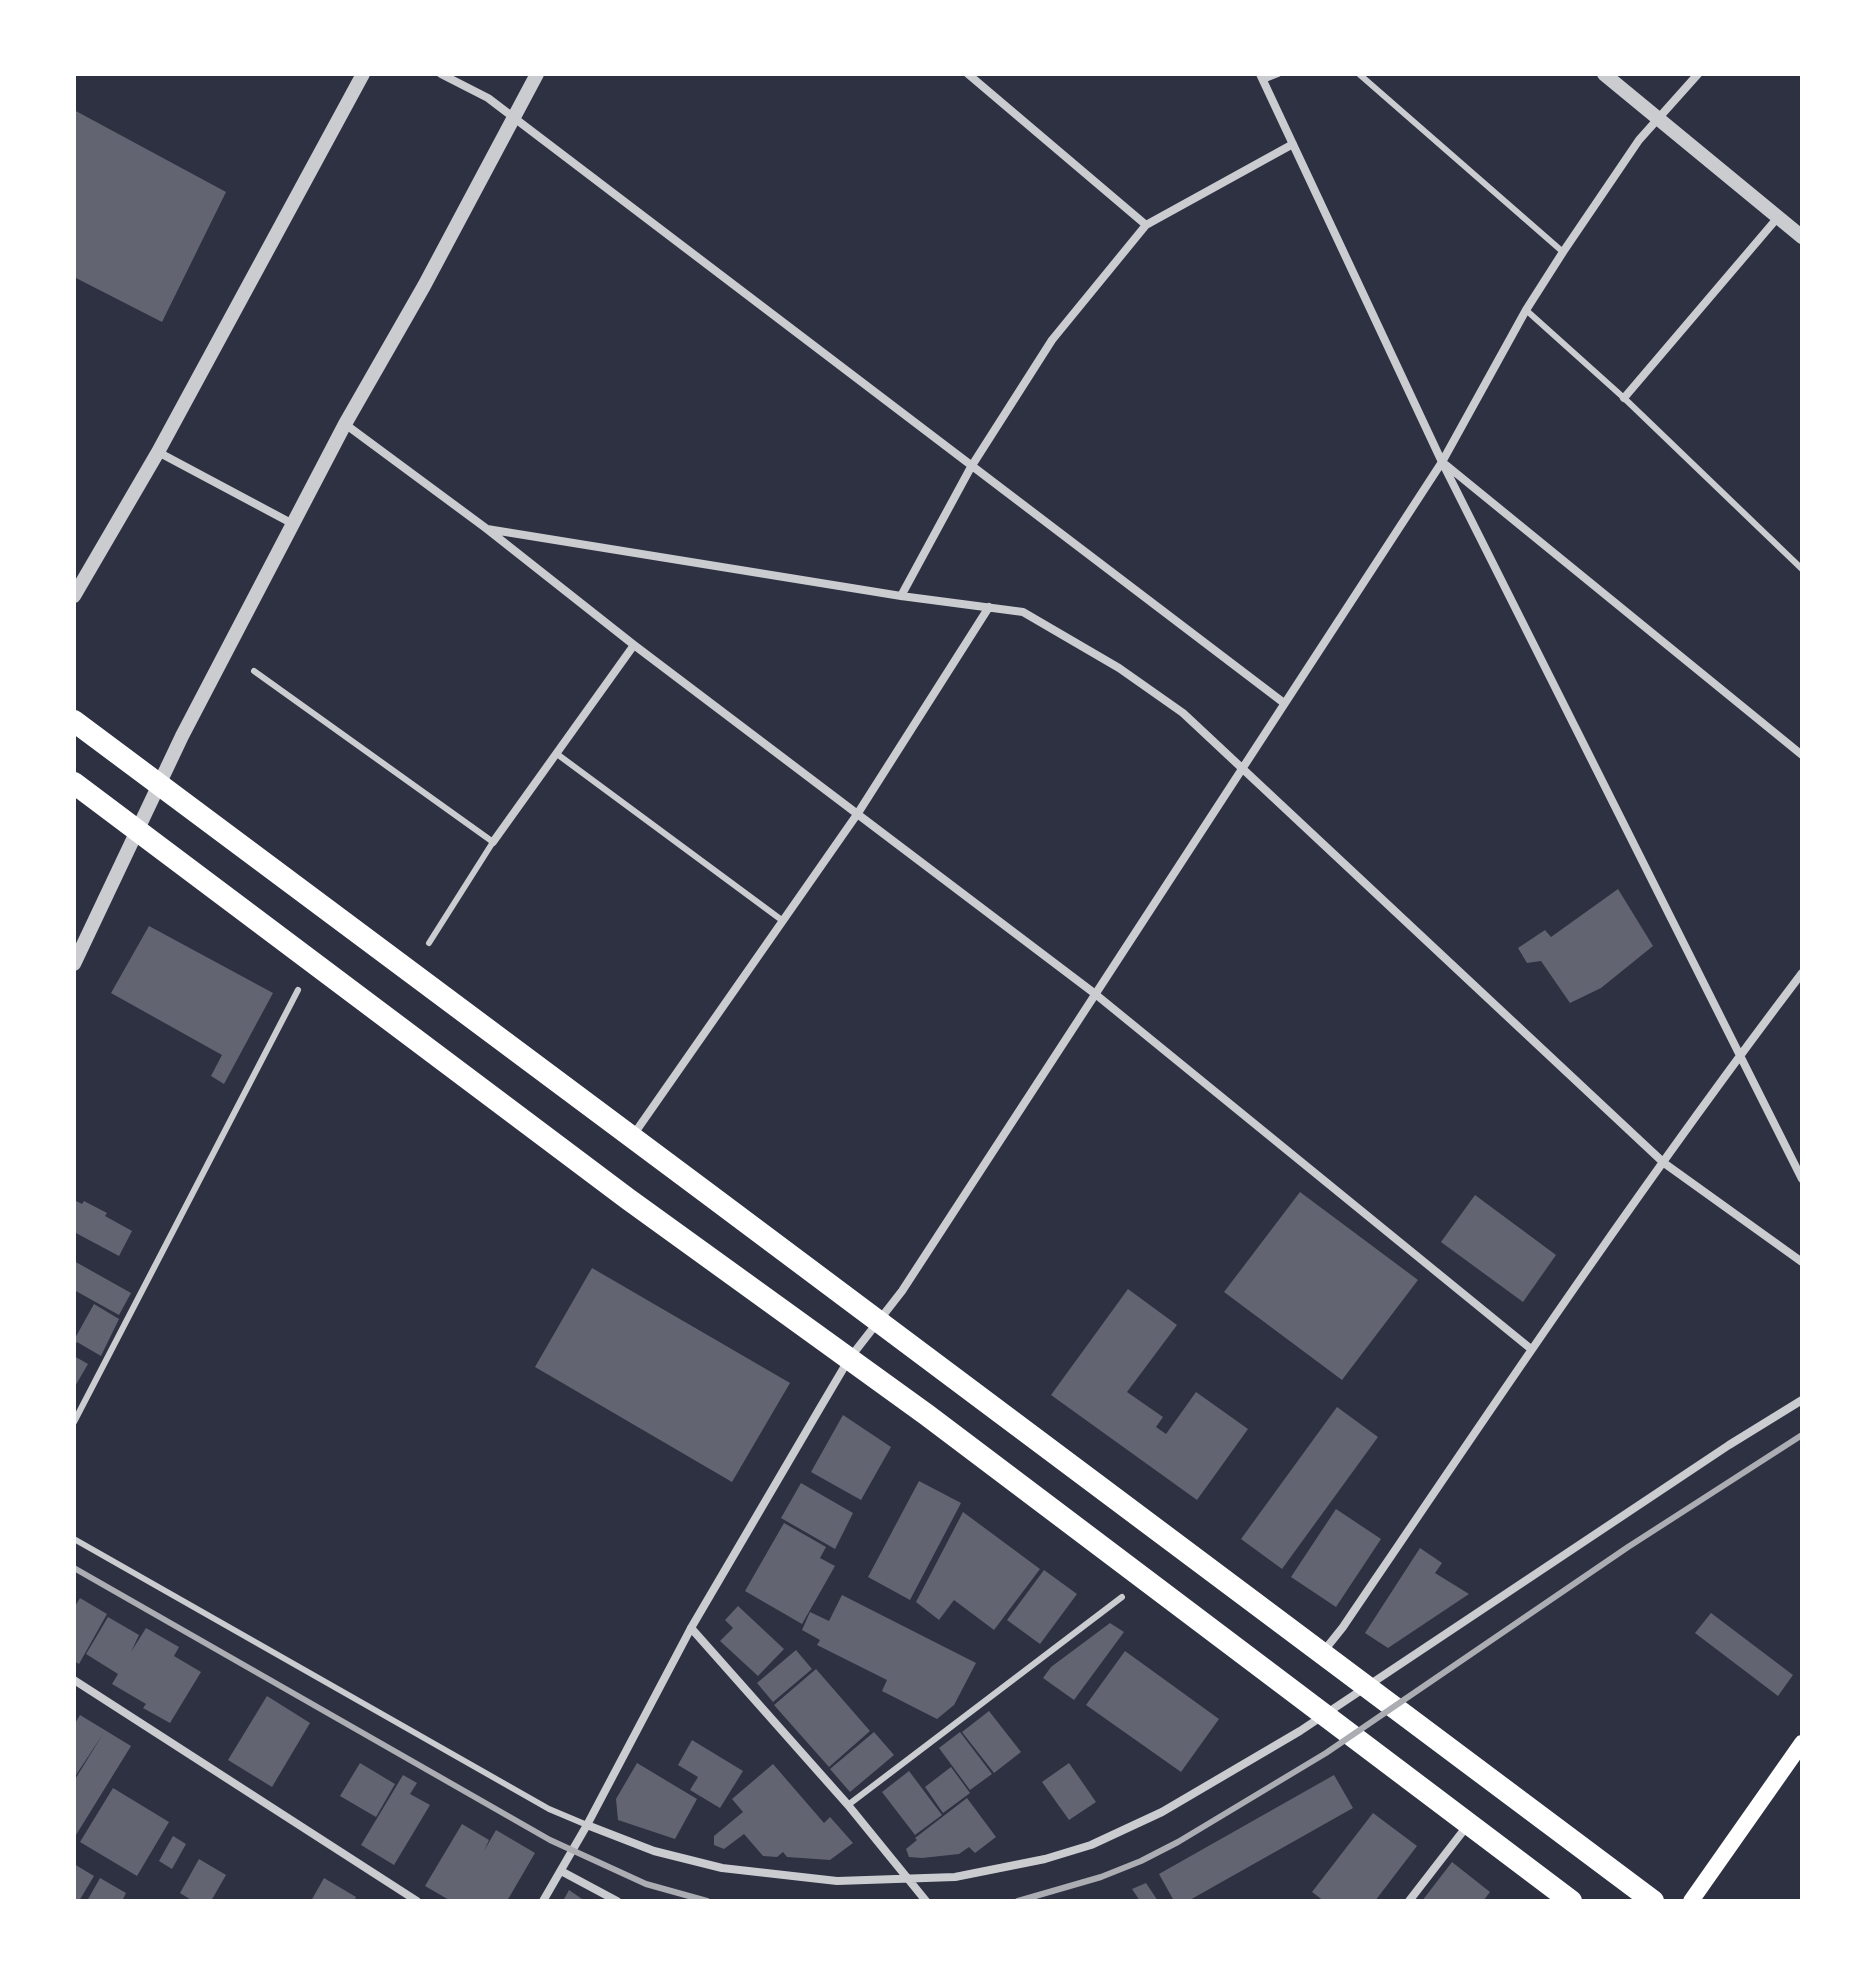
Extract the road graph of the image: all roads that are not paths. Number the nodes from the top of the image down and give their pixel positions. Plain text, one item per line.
1 (363, 74) edge
2 (441, 74) edge
3 (537, 74) edge
4 (968, 74) edge
5 (1278, 74) edge
6 (1359, 74) edge
7 (1604, 74) edge
8 (1698, 74) edge
9 (1262, 77) edge
10 (1658, 118) junction
11 (513, 119) junction
12 (1293, 144) junction
13 (1779, 216) junction
14 (1146, 225) junction
15 (1802, 237) edge
16 (1563, 252) junction
17 (1526, 310) junction
18 (1624, 398) junction
19 (345, 424) junction
20 (158, 452) junction
21 (1442, 462) junction
22 (971, 467) junction
23 (293, 524) junction
24 (487, 529) junction
25 (1802, 569) edge
26 (74, 596) edge
27 (901, 596) junction
28 (989, 607) junction
29 (634, 645) junction
30 (254, 671) dead end
31 (1284, 703) junction
32 (74, 721) edge
33 (557, 754) junction
34 (1802, 755) edge
35 (1242, 769) junction
36 (74, 783) edge
37 (160, 784) junction
38 (858, 813) junction
39 (138, 833) junction
40 (493, 842) junction
41 (783, 921) junction
42 (429, 943) dead end
43 (74, 964) edge
44 (1802, 973) edge
45 (298, 990) dead end
46 (1094, 993) junction
47 (1741, 1054) junction
48 (632, 1138) junction
49 (1664, 1163) junction
50 (1802, 1179) edge
51 (1802, 1262) edge
52 (879, 1320) junction
53 (1531, 1349) junction
54 (849, 1359) junction
55 (1802, 1400) edge
56 (74, 1422) edge
57 (74, 1539) edge
58 (1122, 1597) dead end
59 (691, 1628) junction
60 (1320, 1655) junction
61 (74, 1680) edge
62 (1365, 1688) junction
63 (1324, 1715) junction
64 (1802, 1743) edge
65 (848, 1805) junction
66 (587, 1825) junction
67 (1468, 1825) junction
68 (561, 1871) junction
69 (908, 1879) junction
70 (417, 1901) edge
71 (543, 1901) edge
72 (617, 1901) edge
73 (926, 1901) edge
74 (1409, 1901) edge
75 (1571, 1901) edge
76 (1653, 1901) edge
77 (1691, 1901) edge

1 - 20 street
2 - 11 street
3 - 11 street
4 - 14 street
5 - 9 lane
6 - 16 lane
7 - 10 street
8 - 10 street
9 - 12 street
10 - 13 street
10 - 16 street
11 - 19 street
11 - 22 street
12 - 14 street
12 - 21 street
13 - 15 street
13 - 18 street
14 - 22 street
16 - 17 street
17 - 18 lane
17 - 21 street
18 - 25 lane
19 - 23 street
19 - 24 street
20 - 23 street
20 - 26 street
21 - 31 street
21 - 34 street
21 - 47 street
22 - 27 street
22 - 31 street
23 - 37 street
24 - 27 street
24 - 29 street
27 - 28 street
28 - 35 street
28 - 38 street
29 - 33 street
29 - 38 street
30 - 40 lane
31 - 35 street
32 - 37 highway
33 - 40 street
33 - 41 lane
35 - 46 street
35 - 49 street
36 - 39 highway
37 - 39 street
37 - 48 highway
38 - 41 street
38 - 46 street
39 - 43 street
39 - 54 highway
40 - 42 lane
41 - 48 street
44 - 47 street
45 - 56 lane
46 - 52 street
46 - 53 street
47 - 49 street
47 - 50 street
48 - 52 highway
49 - 51 street
49 - 53 street
52 - 54 street
52 - 60 highway
53 - 60 street
54 - 59 street
54 - 63 highway
55 - 62 street
57 - 66 lane
58 - 65 lane
59 - 65 street
59 - 66 street
60 - 62 highway
61 - 70 street
62 - 63 street
62 - 76 highway
63 - 67 highway
63 - 69 street
64 - 77 main road
65 - 69 street
66 - 68 street
66 - 69 street
67 - 74 street
67 - 75 highway
68 - 71 street
68 - 72 street
69 - 73 street

